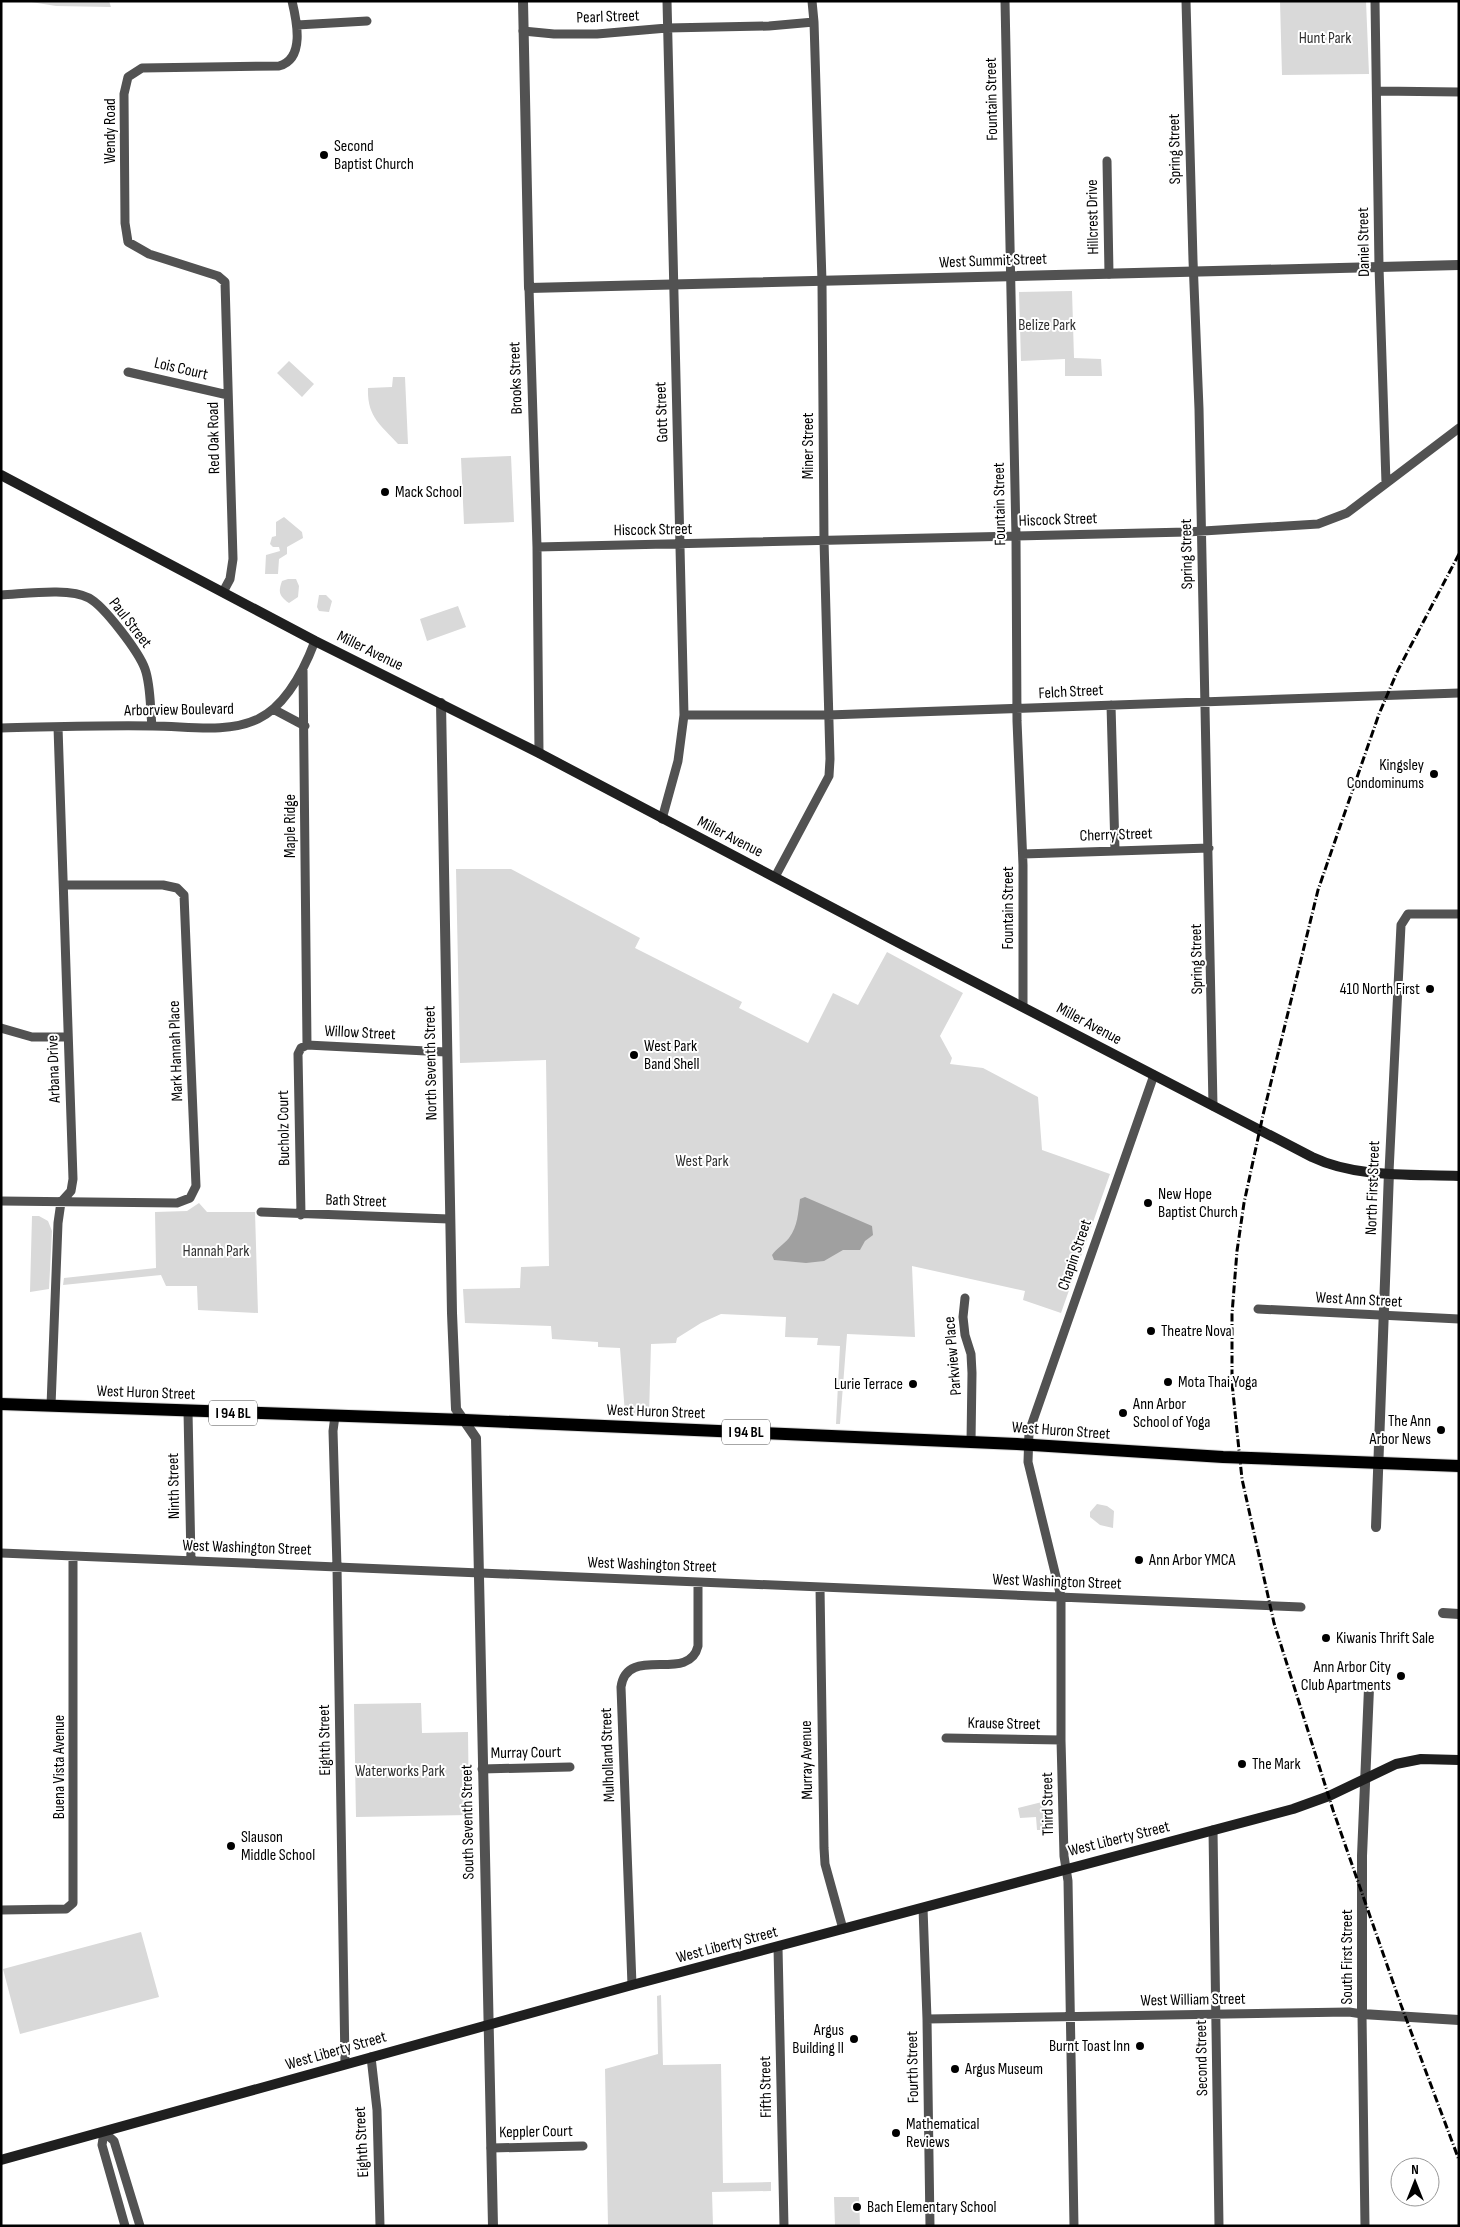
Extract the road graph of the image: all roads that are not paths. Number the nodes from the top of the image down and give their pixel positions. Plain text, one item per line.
1 (292, 1) edge
2 (522, 1) edge
3 (667, 1) edge
4 (812, 1) edge
5 (1005, 1) edge
6 (1186, 1) edge
7 (1376, 1) edge
8 (367, 21) dead end
9 (814, 22) junction
10 (297, 24) junction
11 (667, 28) junction
12 (523, 31) junction
13 (1378, 91) junction
14 (1459, 92) edge
15 (1107, 161) dead end
16 (1459, 265) edge
17 (1379, 267) junction
18 (1193, 273) junction
19 (1109, 274) junction
20 (1010, 275) junction
21 (225, 282) joint
22 (822, 282) junction
23 (673, 286) junction
24 (529, 288) junction
25 (128, 372) dead end
26 (228, 395) junction
27 (1459, 428) edge
28 (1, 475) edge
29 (1386, 483) junction
30 (1201, 531) junction
31 (1016, 537) junction
32 (824, 540) junction
33 (681, 545) junction
34 (537, 547) junction
35 (223, 592) junction
36 (1, 595) edge
37 (316, 642) junction
38 (303, 670) junction
39 (1459, 693) edge
40 (1205, 702) junction
41 (441, 703) junction
42 (1111, 705) junction
43 (273, 709) junction
44 (1016, 709) junction
45 (684, 715) junction
46 (828, 715) junction
47 (152, 726) junction
48 (305, 726) junction
49 (58, 727) junction
50 (1, 728) edge
51 (539, 753) junction
52 (662, 819) junction
53 (1209, 848) junction
54 (1115, 850) junction
55 (1023, 854) junction
56 (775, 877) junction
57 (64, 885) junction
58 (1459, 914) edge
59 (307, 981) joint
60 (1023, 1006) junction
61 (1, 1028) edge
62 (67, 1037) junction
63 (306, 1045) junction
64 (446, 1052) junction
65 (1154, 1075) junction
66 (1213, 1106) junction
67 (1389, 1172) junction
68 (1459, 1176) edge
69 (1, 1201) edge
70 (61, 1202) junction
71 (261, 1212) dead end
72 (301, 1215) junction
73 (449, 1219) junction
74 (965, 1298) dead end
75 (1258, 1309) dead end
76 (1383, 1316) junction
77 (1459, 1319) edge
78 (1, 1404) edge
79 (52, 1406) junction
80 (188, 1411) junction
81 (336, 1416) junction
82 (465, 1420) junction
83 (971, 1442) junction
84 (1028, 1445) junction
85 (1378, 1464) junction
86 (1459, 1466) edge
87 (1376, 1527) dead end
88 (1, 1553) edge
89 (73, 1556) junction
90 (191, 1561) junction
91 (337, 1567) junction
92 (479, 1573) junction
93 (698, 1582) junction
94 (820, 1587) junction
95 (1061, 1597) junction
96 (1301, 1607) dead end
97 (1443, 1614) dead end
98 (1459, 1614) edge
99 (1369, 1688) dead end
100 (946, 1738) dead end
101 (1061, 1740) junction
102 (1459, 1760) edge
103 (570, 1767) dead end
104 (482, 1769) junction
105 (1364, 1779) junction
106 (1213, 1830) junction
107 (1066, 1868) junction
108 (923, 1908) junction
109 (1, 1910) edge
110 (843, 1929) junction
111 (778, 1947) junction
112 (632, 1985) junction
113 (1362, 2014) junction
114 (1216, 2015) junction
115 (1071, 2018) junction
116 (927, 2019) junction
117 (1459, 2020) edge
118 (487, 2025) junction
119 (371, 2057) junction
120 (345, 2064) junction
121 (104, 2132) junction
122 (582, 2146) dead end
123 (491, 2148) junction
124 (1, 2160) edge
125 (125, 2226) edge
126 (140, 2226) edge
127 (380, 2226) edge
128 (492, 2226) edge
129 (784, 2226) edge
130 (930, 2226) edge
131 (1074, 2226) edge
132 (1219, 2226) edge
133 (1365, 2226) edge

1 - 10 street
2 - 12 street, Brooks Street
3 - 11 street, Gott Street
4 - 9 street, Miner Street
5 - 20 street, Fountain Street
6 - 18 street, Spring Street
7 - 13 street, Daniel Street
8 - 10 street
9 - 11 street, Pearl Street
9 - 22 street, Miner Street
10 - 21 street, Wendy Road
11 - 12 street, Pearl Street
11 - 23 street, Gott Street
12 - 24 street, Brooks Street
13 - 14 street
13 - 17 street, Daniel Street
15 - 19 street, Hillcrest Drive
16 - 17 street, West Summit Street
17 - 18 street, West Summit Street
17 - 29 street, Daniel Street
18 - 19 street, West Summit Street
18 - 30 street, Spring Street
19 - 20 street, West Summit Street
20 - 22 street, West Summit Street
20 - 31 street, Fountain Street
21 - 26 street, Red Oak Road
22 - 23 street, West Summit Street
22 - 32 street, Miner Street
23 - 24 street, West Summit Street
23 - 33 street, Gott Street
24 - 34 street, Brooks Street
25 - 26 street, Lois Court
26 - 35 street, Red Oak Road
27 - 29 street, Hiscock Street
28 - 35 main road, Miller Avenue
29 - 30 street, Hiscock Street
30 - 31 street, Hiscock Street
30 - 40 street, Spring Street
31 - 32 street, Hiscock Street
31 - 44 street, Fountain Street
32 - 33 street, Hiscock Street
32 - 46 street, Miner Street
33 - 34 street, Hiscock Street
33 - 45 street, Gott Street
34 - 51 street, Brooks Street
35 - 37 main road, Miller Avenue
36 - 47 street, Paul Street
37 - 38 street, Arborview Boulevard
37 - 41 main road, Miller Avenue
38 - 43 street, Arborview Boulevard
38 - 48 street, Maple Ridge
39 - 40 street, Felch Street
40 - 42 street, Felch Street
40 - 53 street, Spring Street
41 - 51 main road, Miller Avenue
41 - 64 street, North Seventh Street
42 - 44 street, Felch Street
42 - 54 street
43 - 47 street, Arborview Boulevard
43 - 48 street
44 - 46 street, Felch Street
44 - 55 street, Fountain Street
45 - 46 street, Felch Street
45 - 52 street, Gott Street
46 - 56 street, Miner Street
47 - 49 street, Arborview Boulevard
48 - 59 street, Maple Ridge
49 - 50 street, Arborview Boulevard
49 - 57 street, Arbana Drive
51 - 52 main road, Miller Avenue
52 - 56 main road, Miller Avenue
53 - 54 street, Cherry Street
53 - 66 street, Spring Street
54 - 55 street, Cherry Street
55 - 60 street, Fountain Street
56 - 60 main road, Miller Avenue
57 - 62 street, Arbana Drive
57 - 70 street, Mark Hannah Place
58 - 67 street, North First Street
59 - 63 street, Willow Street
60 - 65 main road, Miller Avenue
61 - 62 street
62 - 70 street, Arbana Drive
63 - 64 street, Willow Street
63 - 72 street, Bucholz Court
64 - 73 street, North Seventh Street
65 - 66 main road, Miller Avenue
65 - 84 street, Chapin Street
66 - 67 main road, Miller Avenue
67 - 68 main road, Miller Avenue
67 - 76 street, North First Street
69 - 70 street
70 - 79 street, Arbana Drive
71 - 72 street, Bath Street
72 - 73 street, Bath Street
73 - 82 street, North Seventh Street
74 - 83 street, Parkview Place
75 - 76 street, West Ann Street
76 - 77 street, West Ann Street
76 - 85 street, North First Street
78 - 79 main road, West Huron Street / I 94 BL
79 - 80 main road, West Huron Street / I 94 BL
80 - 81 main road, West Huron Street / I 94 BL
80 - 90 street, Ninth Street
81 - 82 main road, West Huron Street / I 94 BL
81 - 91 street, Eighth Street
82 - 83 main road, West Huron Street / I 94 BL
82 - 92 street, South Seventh Street
83 - 84 main road, West Huron Street / I 94 BL
84 - 85 main road, West Huron Street / I 94 BL
84 - 95 street, Third Street
85 - 86 main road, West Huron Street / I 94 BL
85 - 87 street
88 - 89 street, West Washington Street
89 - 90 street, West Washington Street
89 - 109 street, Buena Vista Avenue
90 - 91 street, West Washington Street
91 - 92 street, West Washington Street
91 - 120 street, Eighth Street
92 - 93 street, West Washington Street
92 - 104 street, South Seventh Street
93 - 94 street, West Washington Street
93 - 112 street, Mulholland Street
94 - 95 street, West Washington Street
94 - 110 street, Murray Avenue
95 - 96 street, West Washington Street
95 - 101 street, Third Street
97 - 98 street
99 - 105 street, South First Street
100 - 101 street, Krause Street
101 - 107 street, Third Street
102 - 105 main road, West Liberty Street
103 - 104 street, Murray Court
104 - 118 street, South Seventh Street
105 - 106 main road, West Liberty Street
105 - 113 street, South First Street
106 - 107 main road, West Liberty Street
106 - 114 street, Second Street
107 - 108 main road, West Liberty Street
107 - 115 street, Third Street
108 - 110 main road, West Liberty Street
108 - 116 street, Fourth Street
110 - 111 main road, West Liberty Street
111 - 112 main road, West Liberty Street
111 - 129 street, Fifth Street
112 - 118 main road, West Liberty Street
113 - 114 street, West William Street
113 - 117 street, West William Street
113 - 133 street, South First Street
114 - 115 street, West William Street
114 - 132 street, Second Street
115 - 116 street, West William Street
115 - 131 street, Third Street
116 - 130 street, Fourth Street
118 - 119 main road, West Liberty Street
118 - 123 street, South Seventh Street
119 - 120 main road, West Liberty Street
119 - 127 street, Eighth Street
120 - 121 main road, West Liberty Street
121 - 124 main road, West Liberty Street
121 - 125 street
121 - 126 street
122 - 123 street, Keppler Court
123 - 128 street, South Seventh Street

